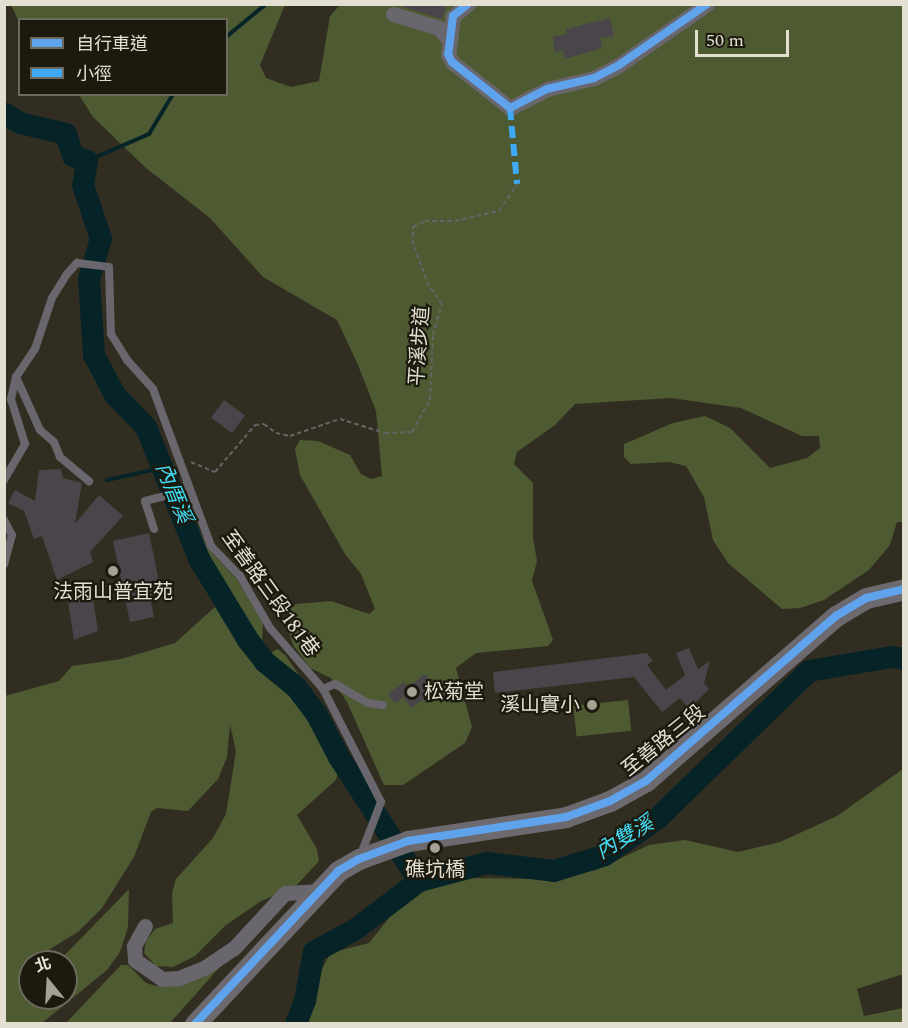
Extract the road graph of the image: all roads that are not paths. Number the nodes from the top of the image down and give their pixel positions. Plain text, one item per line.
1 (468, 4) edge
2 (707, 4) edge
3 (450, 10) edge
4 (393, 14) dead end
5 (449, 41) junction
6 (16, 377) junction
7 (8, 399) edge
8 (4, 480) edge
9 (89, 481) dead end
10 (188, 484) junction
11 (4, 520) edge
12 (154, 530) dead end
13 (4, 564) edge
14 (903, 589) edge
15 (323, 689) junction
16 (383, 705) dead end
17 (359, 859) junction
18 (318, 891) junction
19 (145, 926) dead end
20 (195, 1023) edge

1 - 3 street
2 - 5 street
3 - 5 street
4 - 5 street
6 - 7 lane
6 - 9 lane
6 - 10 lane, 至善路三段181巷
7 - 8 lane
10 - 12 lane
10 - 15 lane, 至善路三段181巷
11 - 13 lane
14 - 17 street, 至善路三段
15 - 16 lane
15 - 17 lane, 至善路三段181巷
17 - 18 street
18 - 19 street
18 - 20 street

